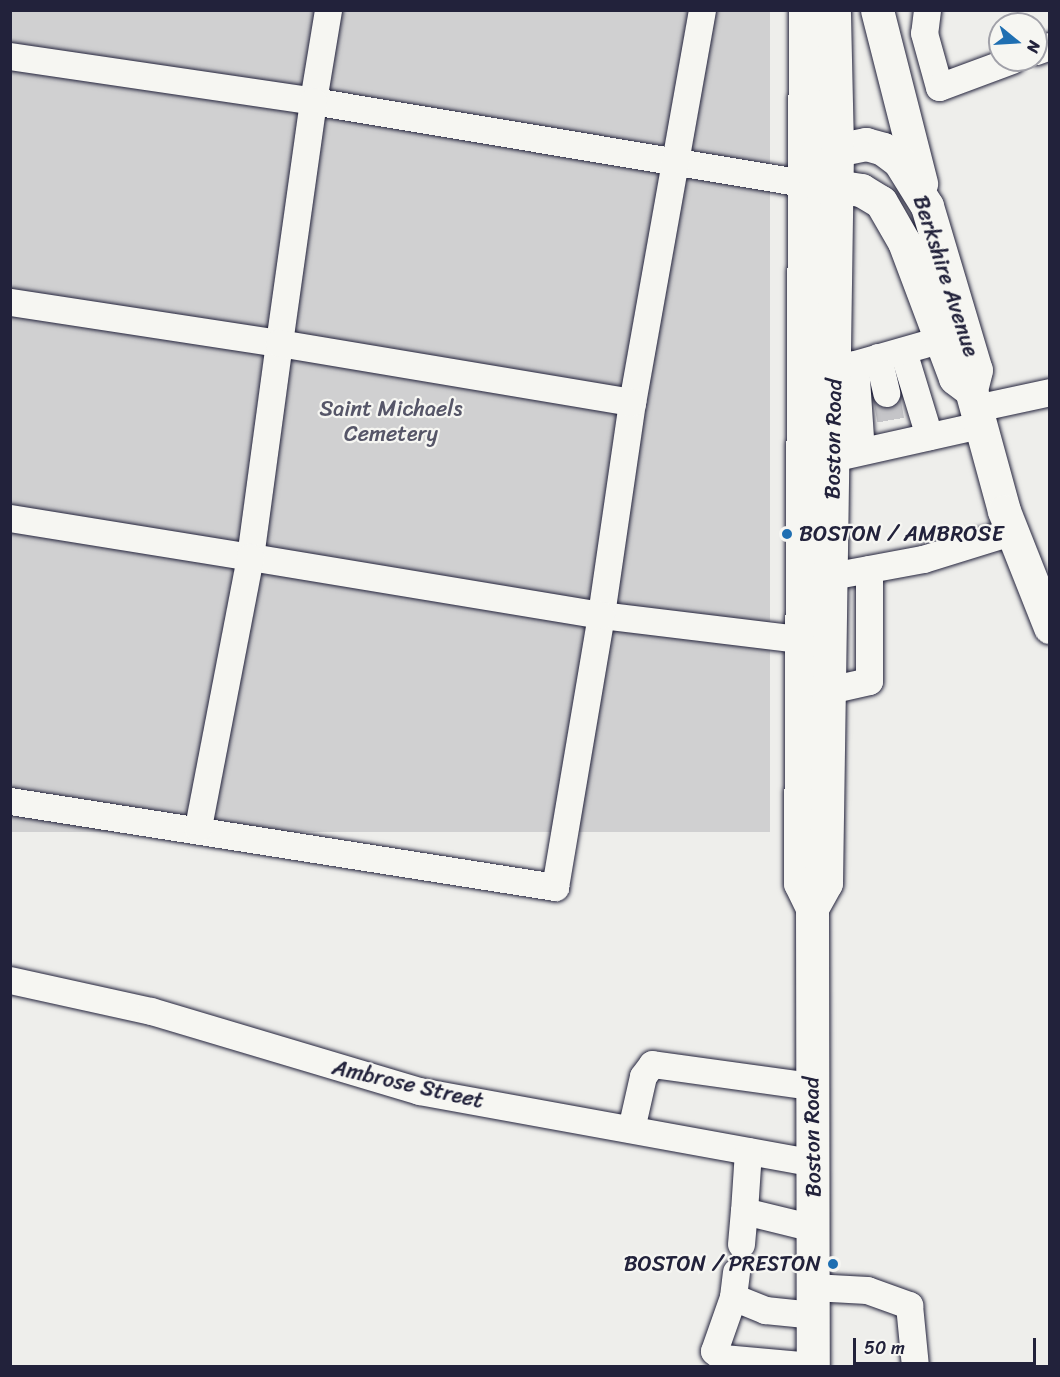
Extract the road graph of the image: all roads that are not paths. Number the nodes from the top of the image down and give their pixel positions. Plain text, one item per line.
1 (328, 10) edge
2 (702, 10) edge
3 (805, 10) edge
4 (834, 10) edge
5 (877, 10) edge
6 (927, 10) edge
7 (10, 56) edge
8 (988, 69) edge
9 (313, 101) junction
10 (837, 147) junction
11 (676, 165) junction
12 (802, 171) junction
13 (836, 184) junction
14 (927, 206) junction
15 (10, 302) edge
16 (942, 339) junction
17 (279, 343) junction
18 (868, 361) junction
19 (1050, 392) edge
20 (886, 393) tunnel mouth
21 (632, 402) junction
22 (976, 408) junction
23 (929, 436) junction
24 (847, 455) junction
25 (10, 518) edge
26 (1011, 532) junction
27 (250, 557) junction
28 (869, 569) junction
29 (831, 576) junction
30 (601, 615) junction
31 (1050, 627) edge
32 (799, 639) junction
33 (829, 690) junction
34 (10, 801) edge
35 (198, 828) junction
36 (812, 908) junction
37 (10, 980) edge
38 (811, 1086) junction
39 (631, 1129) junction
40 (748, 1151) junction
41 (811, 1162) junction
42 (744, 1211) junction
43 (814, 1228) junction
44 (741, 1244) dead end
45 (812, 1301) junction
46 (812, 1366) edge
47 (915, 1366) edge

1 - 9 street
2 - 11 street
3 - 12 main road, Boston Road
4 - 10 main road, Boston Road
5 - 14 main road
6 - 8 street
7 - 9 street
9 - 11 street
9 - 17 street
10 - 12 main road, Berkshire Avenue
10 - 13 main road, Boston Road
10 - 14 main road, Berkshire Avenue
11 - 12 street
11 - 21 street
12 - 13 main road, Berkshire Avenue
12 - 32 main road, Boston Road
13 - 16 main road, Berkshire Avenue
13 - 18 main road, Boston Road
14 - 22 main road, Berkshire Avenue
15 - 17 street
16 - 18 street
16 - 22 main road, Berkshire Avenue
17 - 21 street
17 - 27 street
18 - 20 street
18 - 23 street
18 - 24 main road, Boston Road
19 - 22 street
21 - 30 street
22 - 23 street
22 - 26 main road, Berkshire Avenue
23 - 24 street
24 - 29 main road, Boston Road
25 - 27 street
26 - 28 street
26 - 31 main road, Berkshire Avenue
27 - 30 street
27 - 35 street
28 - 29 street
28 - 33 street
29 - 33 main road, Boston Road
30 - 32 street
30 - 35 street
32 - 36 main road, Boston Road
33 - 36 main road, Boston Road
34 - 35 street
36 - 38 main road, Boston Road
37 - 39 street, Ambrose Street
38 - 39 street
38 - 41 main road, Boston Road
39 - 40 street, Ambrose Street
40 - 41 street, Ambrose Street
40 - 42 street
41 - 43 main road, Boston Road
42 - 43 street
42 - 44 street
43 - 45 main road, Boston Road
45 - 46 main road, Boston Road
45 - 46 street
45 - 47 street

